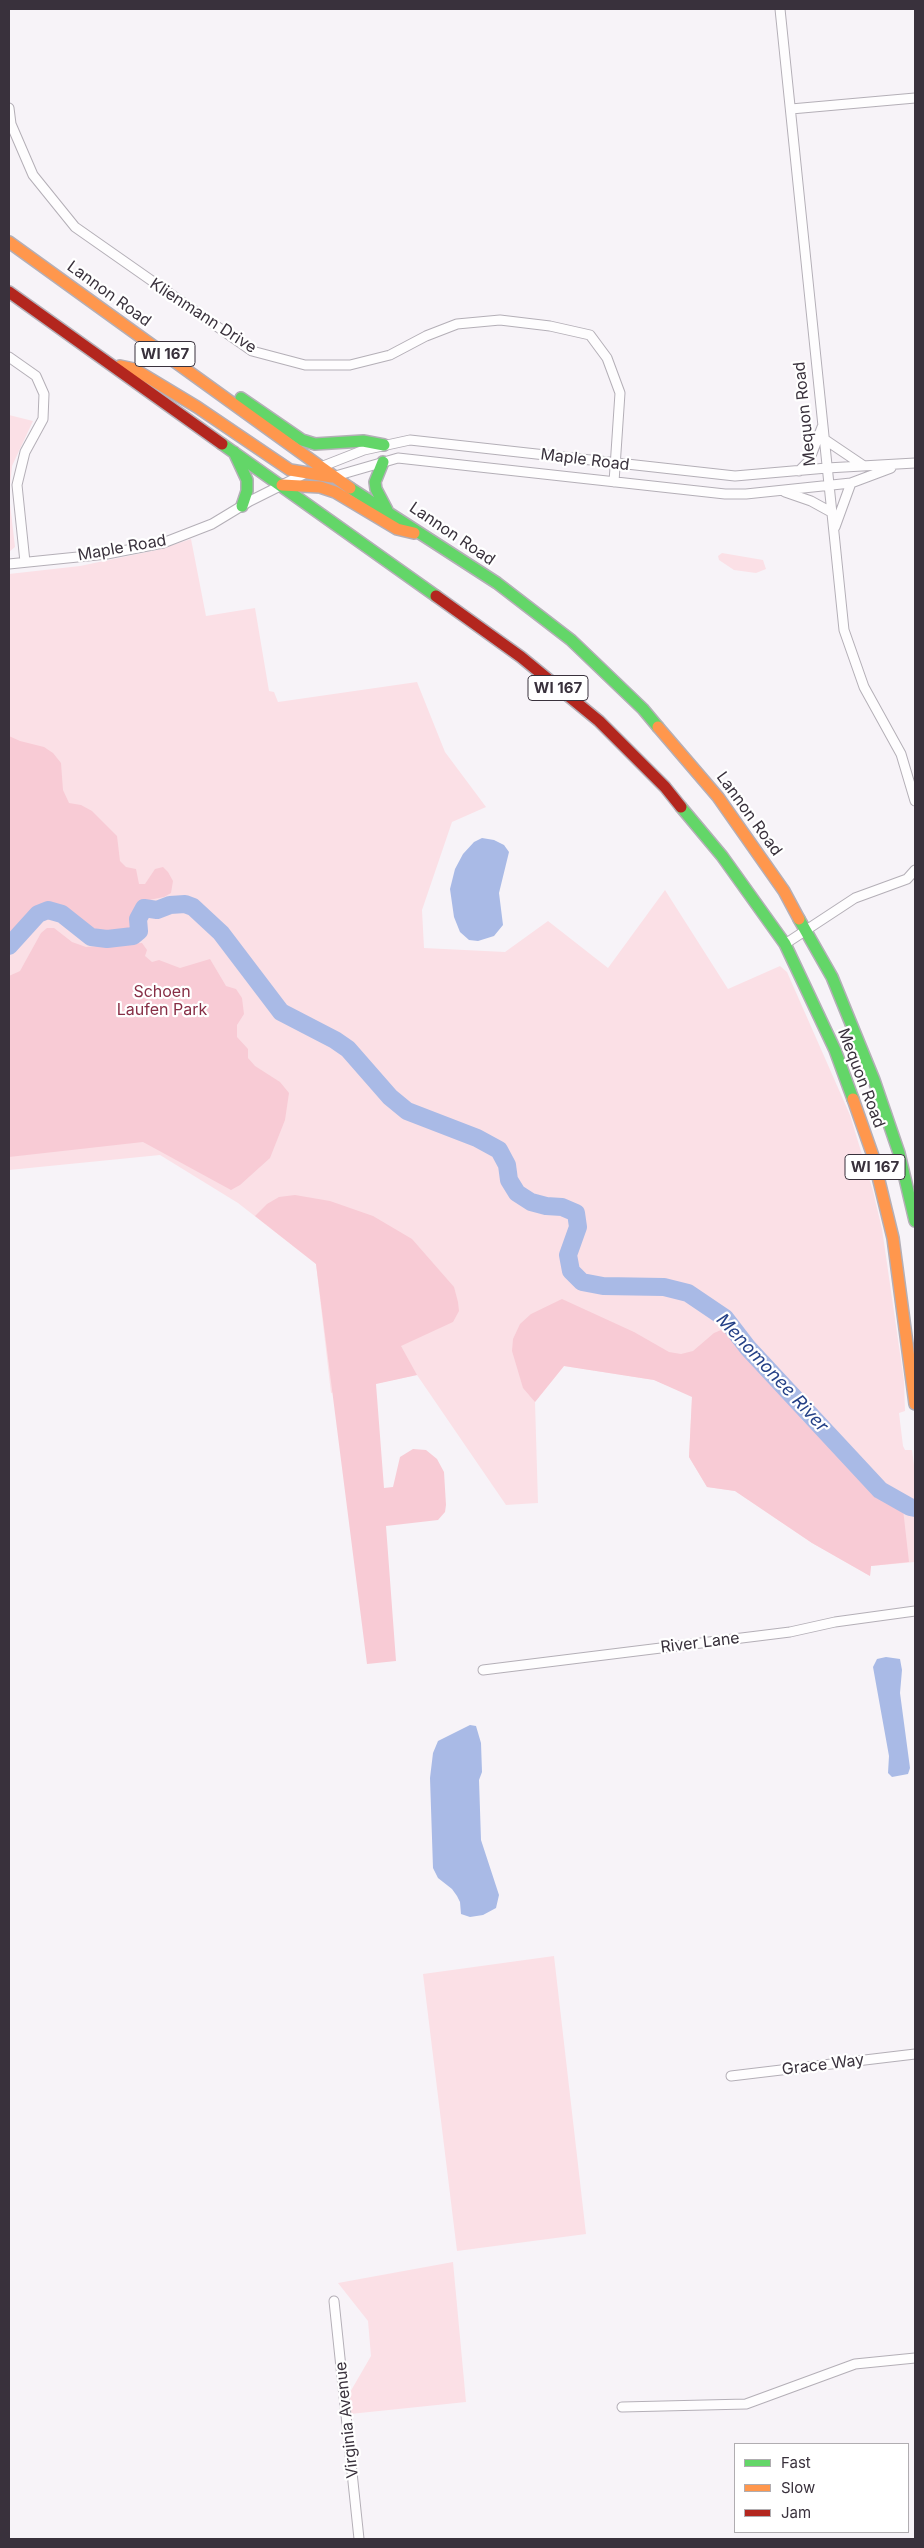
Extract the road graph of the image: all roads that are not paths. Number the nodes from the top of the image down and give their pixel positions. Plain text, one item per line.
1 (780, 9) edge
2 (915, 98) edge
3 (9, 108) edge
4 (791, 109) junction
5 (9, 242) edge
6 (9, 292) edge
7 (9, 357) edge
8 (111, 364) junction
9 (195, 376) junction
10 (822, 425) junction
11 (824, 439) junction
12 (384, 445) junction
13 (232, 450) junction
14 (382, 462) junction
15 (915, 463) edge
16 (616, 464) junction
17 (864, 466) junction
18 (896, 466) junction
19 (320, 467) junction
20 (828, 468) junction
21 (799, 471) junction
22 (305, 474) junction
23 (333, 477) junction
24 (614, 482) junction
25 (851, 483) junction
26 (282, 485) junction
27 (828, 486) junction
28 (780, 491) junction
29 (242, 506) junction
30 (387, 510) junction
31 (832, 512) junction
32 (834, 532) junction
33 (424, 535) junction
34 (25, 562) junction
35 (9, 564) edge
36 (915, 801) edge
37 (915, 870) edge
38 (805, 928) junction
39 (785, 944) junction
40 (915, 1220) edge
41 (915, 1404) edge
42 (915, 1610) edge
43 (483, 1670) dead end
44 (915, 2054) edge
45 (731, 2076) dead end
46 (334, 2301) dead end
47 (915, 2358) edge
48 (622, 2407) dead end
49 (359, 2539) edge

1 - 4 street, Mequon Road
2 - 4 street
3 - 16 street, Klienmann Drive
4 - 10 street, Mequon Road
5 - 9 main road, Lannon Road / WI 167
6 - 8 main road, WI 167
7 - 34 street
8 - 13 main road, WI 167
8 - 22 main road
9 - 12 main road
9 - 19 main road, Lannon Road / WI 167
10 - 11 street, Mequon Road
10 - 21 street
11 - 17 street
11 - 20 street, Mequon Road
12 - 16 street, Maple Road
12 - 19 street, Maple Road
13 - 26 main road, WI 167
13 - 29 main road
14 - 23 street, Maple Road
14 - 24 street, Maple Road
14 - 30 main road
15 - 18 street, Maple Road
16 - 21 street, Maple Road
16 - 24 street, Klienmann Drive
17 - 18 street, Maple Road
17 - 20 street, Maple Road
18 - 25 street, Maple Road
19 - 22 street, Maple Road
19 - 23 main road, Lannon Road / WI 167
20 - 21 street, Maple Road
20 - 27 street, Mequon Road
22 - 23 main road
22 - 26 street, Maple Road
23 - 26 street, Maple Road
23 - 30 main road, Lannon Road / WI 167
24 - 28 street, Maple Road
25 - 27 street, Maple Road
25 - 32 street
26 - 29 street, Maple Road
26 - 33 main road
26 - 39 main road, WI 167
27 - 28 street, Maple Road
27 - 31 street, Mequon Road
28 - 31 street
29 - 34 street, Maple Road
30 - 33 main road, Lannon Road / WI 167
31 - 32 street, Mequon Road
32 - 36 street, Mequon Road
33 - 38 main road, Lannon Road / WI 167
34 - 35 street, Maple Road
37 - 38 street
38 - 39 street
38 - 40 main road, Mequon Road / WI 167
39 - 41 main road, Mequon Road / WI 167
42 - 43 street, River Lane
44 - 45 street, Grace Way
46 - 49 street, Virginia Avenue
47 - 48 street

